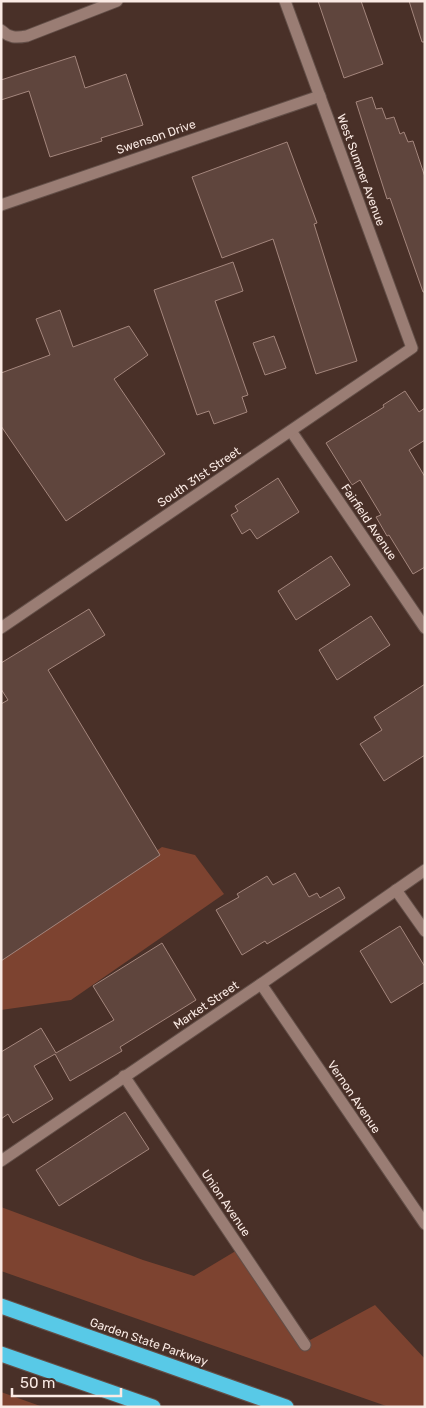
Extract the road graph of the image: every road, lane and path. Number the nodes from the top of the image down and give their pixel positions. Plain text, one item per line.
1 (117, 1) edge
2 (285, 1) edge
3 (1, 30) edge
4 (320, 96) junction
5 (1, 205) edge
6 (412, 348) joint
7 (291, 431) junction
8 (1, 628) edge
9 (425, 628) edge
10 (425, 870) edge
11 (396, 890) junction
12 (425, 932) edge
13 (261, 984) junction
14 (124, 1076) junction
15 (1, 1161) edge
16 (425, 1224) edge
17 (1, 1306) edge
18 (305, 1346) dead end
19 (1, 1354) edge
20 (153, 1407) edge
21 (286, 1407) edge

1 - 3 street
2 - 4 street, West Sumner Avenue
4 - 5 street, Swenson Drive
4 - 6 street, West Sumner Avenue
6 - 7 street, South 31st Street
7 - 8 street, South 31st Street
7 - 9 street, Fairfield Avenue
10 - 11 street, Market Street
11 - 12 street
11 - 13 street, Market Street
13 - 14 street, Market Street
13 - 16 street, Vernon Avenue
14 - 15 street, Market Street
14 - 18 street, Union Avenue
17 - 21 highway, Garden State Parkway
19 - 20 highway

